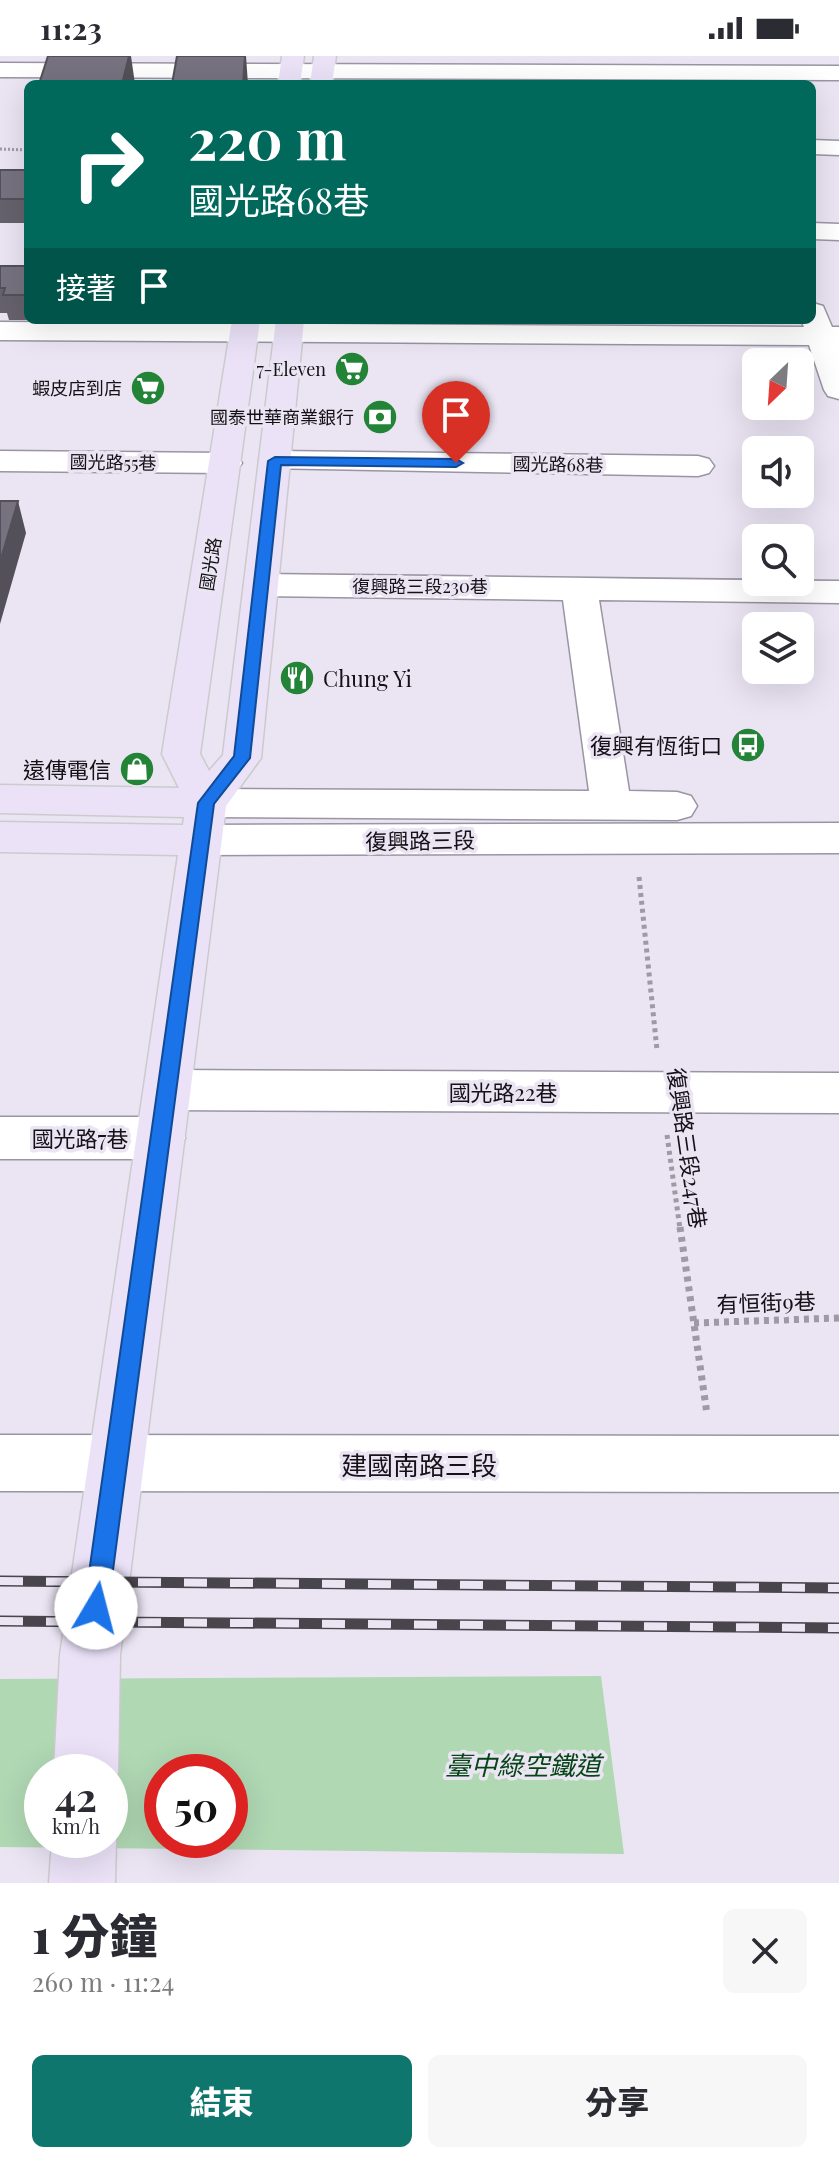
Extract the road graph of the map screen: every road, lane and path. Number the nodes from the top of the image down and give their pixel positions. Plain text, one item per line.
1 (291, 67) edge
2 (323, 67) edge
3 (738, 69) edge
4 (0, 70) edge
5 (839, 73) edge
6 (816, 147) edge
7 (839, 148) edge
8 (0, 149) edge
9 (24, 150) edge
10 (816, 231) edge
11 (839, 232) edge
12 (245, 327) edge
13 (289, 327) edge
14 (824, 327) edge
15 (0, 331) edge
16 (839, 390) edge
17 (0, 461) edge
18 (275, 461) junction
19 (226, 463) junction
20 (698, 466) dead end
21 (261, 585) junction
22 (579, 586) junction
23 (839, 592) edge
24 (0, 799) edge
25 (839, 808) edge
26 (623, 820) junction
27 (204, 821) junction
28 (0, 837) edge
29 (839, 838) edge
30 (167, 1090) junction
31 (662, 1093) junction
32 (839, 1093) edge
33 (0, 1138) edge
34 (161, 1138) junction
35 (839, 1318) edge
36 (694, 1323) junction
37 (0, 1463) edge
38 (713, 1463) junction
39 (116, 1464) junction
40 (839, 1464) edge
41 (87, 1754) edge
42 (83, 1858) edge
43 (82, 1883) edge

1 - 2 street
1 - 4 street
2 - 3 street
3 - 5 street
6 - 7 street
8 - 9 path
10 - 11 street
12 - 13 street
12 - 15 street
12 - 19 main road, 國光路
13 - 14 street
13 - 18 main road
14 - 16 street
17 - 19 street, 國光路55巷
18 - 20 street, 國光路68巷
18 - 21 main road
19 - 27 main road, 國光路
21 - 22 street, 復興路三段230巷
21 - 27 main road
22 - 23 street, 復興路三段230巷
22 - 26 street
24 - 27 main road, 復興路三段
25 - 26 street, 復興路三段
26 - 27 street, 復興路三段
26 - 29 street, 復興路三段
26 - 31 path, 復興路三段247巷
27 - 28 main road, 復興路三段
27 - 30 main road
30 - 31 street, 國光路22巷
30 - 34 main road
31 - 32 street, 國光路22巷
31 - 36 path, 復興路三段247巷
33 - 34 street, 國光路7巷
34 - 39 main road
35 - 36 path, 有恒街9巷
36 - 38 path, 復興路三段247巷
37 - 39 street, 建國南路三段
38 - 39 street, 建國南路三段
38 - 40 street, 建國南路三段
39 - 41 main road
42 - 43 main road

